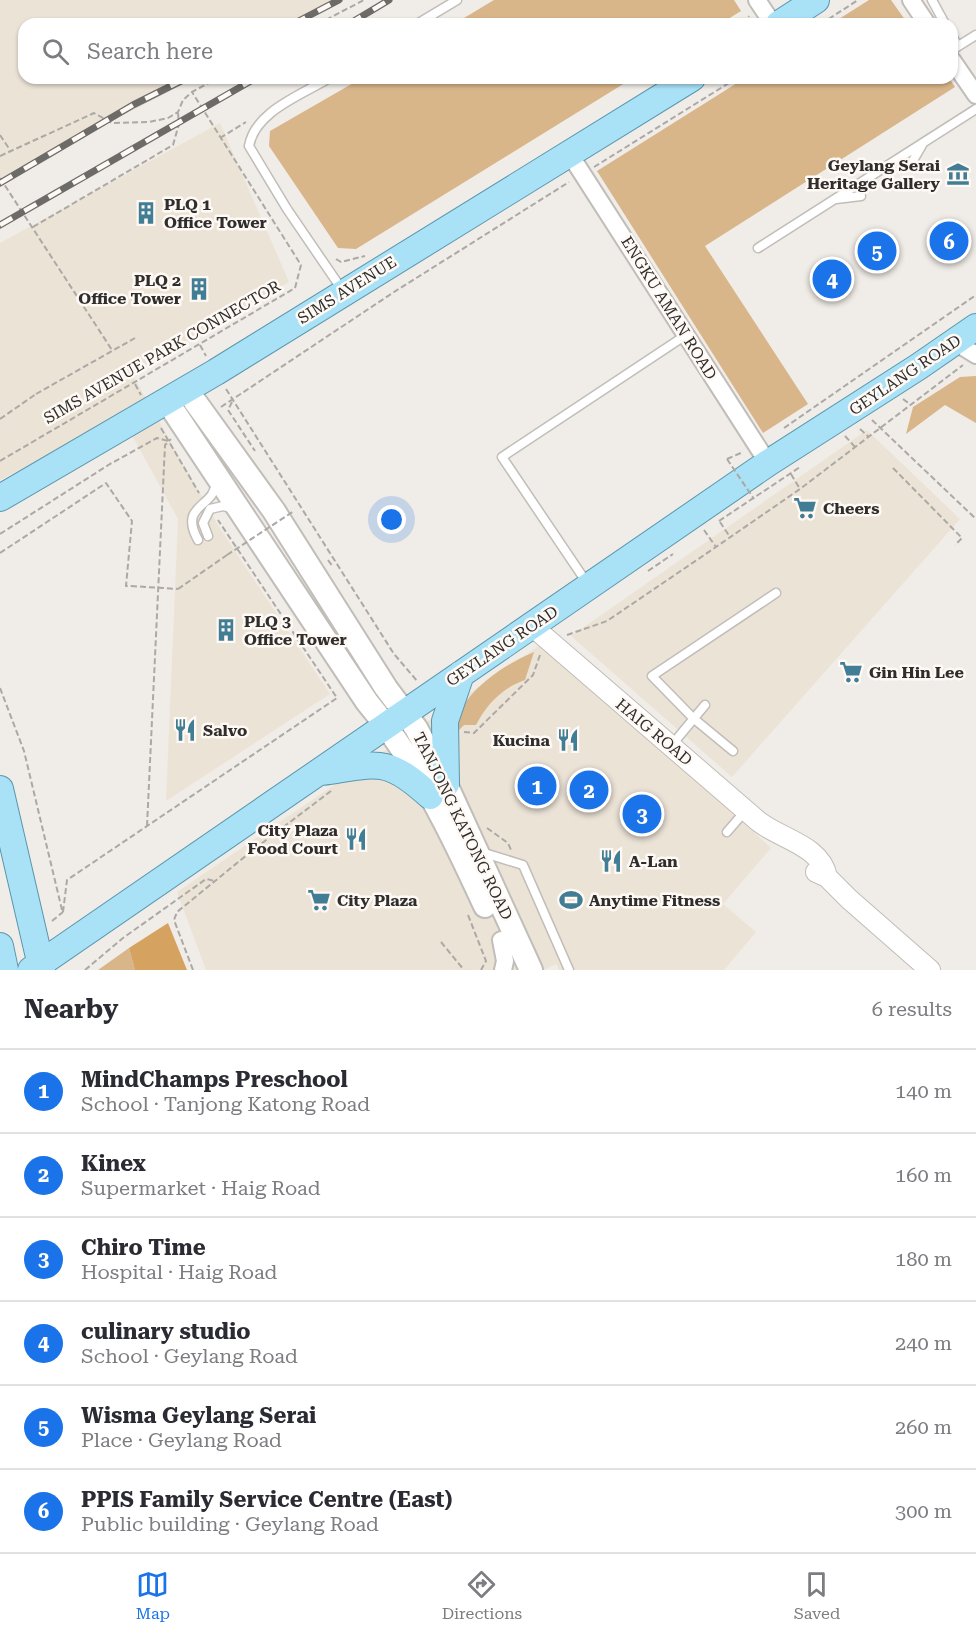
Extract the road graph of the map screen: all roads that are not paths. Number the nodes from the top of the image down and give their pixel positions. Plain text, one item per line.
1 (457, 0) edge
2 (757, 0) edge
3 (816, 0) edge
4 (911, 0) edge
5 (932, 0) edge
6 (427, 18) edge
7 (769, 18) edge
8 (788, 18) edge
9 (923, 18) edge
10 (942, 18) edge
11 (976, 35) edge
12 (958, 49) edge
13 (958, 60) edge
14 (319, 84) edge
15 (684, 84) edge
16 (976, 94) edge
17 (976, 109) edge
18 (924, 142) junction
19 (576, 164) junction
20 (911, 164) dead end
21 (861, 196) dead end
22 (833, 200) junction
23 (758, 248) dead end
24 (344, 292) junction
25 (976, 327) edge
26 (686, 335) junction
27 (965, 353) edge
28 (177, 395) junction
29 (207, 462) junction
30 (770, 463) junction
31 (0, 498) edge
32 (255, 532) junction
33 (208, 536) dead end
34 (198, 540) dead end
35 (589, 586) junction
36 (776, 593) dead end
37 (532, 626) junction
38 (462, 673) junction
39 (705, 705) dead end
40 (693, 718) junction
41 (394, 719) junction
42 (671, 746) junction
43 (733, 751) dead end
44 (325, 781) junction
45 (0, 789) edge
46 (438, 790) junction
47 (746, 810) junction
48 (728, 832) dead end
49 (477, 850) junction
50 (501, 940) junction
51 (0, 946) edge
52 (37, 968) edge
53 (5, 970) edge
54 (502, 970) edge
55 (514, 970) edge
56 (531, 970) edge
57 (569, 970) edge
58 (930, 970) edge

1 - 6 lane
2 - 7 street
3 - 8 main road
4 - 9 street
5 - 10 lane
11 - 12 lane
13 - 16 street
14 - 24 lane
15 - 19 main road, SIMS AVENUE
17 - 18 lane
18 - 20 lane
18 - 22 lane
19 - 24 main road, SIMS AVENUE
19 - 26 street, ENGKU AMAN ROAD
21 - 22 lane
22 - 23 lane
24 - 28 main road, SIMS AVENUE
25 - 27 main road, GEYLANG ROAD
26 - 30 street, ENGKU AMAN ROAD
26 - 35 lane
27 - 30 main road, GEYLANG ROAD
28 - 29 main road, TANJONG KATONG ROAD
28 - 31 main road, SIMS AVENUE
28 - 41 main road, TANJONG KATONG ROAD
29 - 32 main road, TANJONG KATONG ROAD
29 - 34 lane
30 - 35 main road, GEYLANG ROAD
32 - 33 lane
32 - 41 main road, TANJONG KATONG ROAD
35 - 37 main road, GEYLANG ROAD
36 - 40 lane
37 - 38 main road, GEYLANG ROAD
37 - 42 street, HAIG ROAD
38 - 41 main road, GEYLANG ROAD
38 - 46 main road
39 - 40 lane
40 - 42 lane
40 - 43 lane
41 - 44 main road, GEYLANG ROAD
41 - 46 main road, TANJONG KATONG ROAD
42 - 47 street, HAIG ROAD
44 - 46 main road
44 - 52 main road, GEYLANG ROAD
45 - 52 main road
46 - 49 main road, TANJONG KATONG ROAD
46 - 50 main road, TANJONG KATONG ROAD
47 - 48 lane
47 - 58 street, HAIG ROAD
49 - 56 main road, TANJONG KATONG ROAD
49 - 57 lane
50 - 54 street
50 - 55 main road, TANJONG KATONG ROAD
51 - 53 main road

